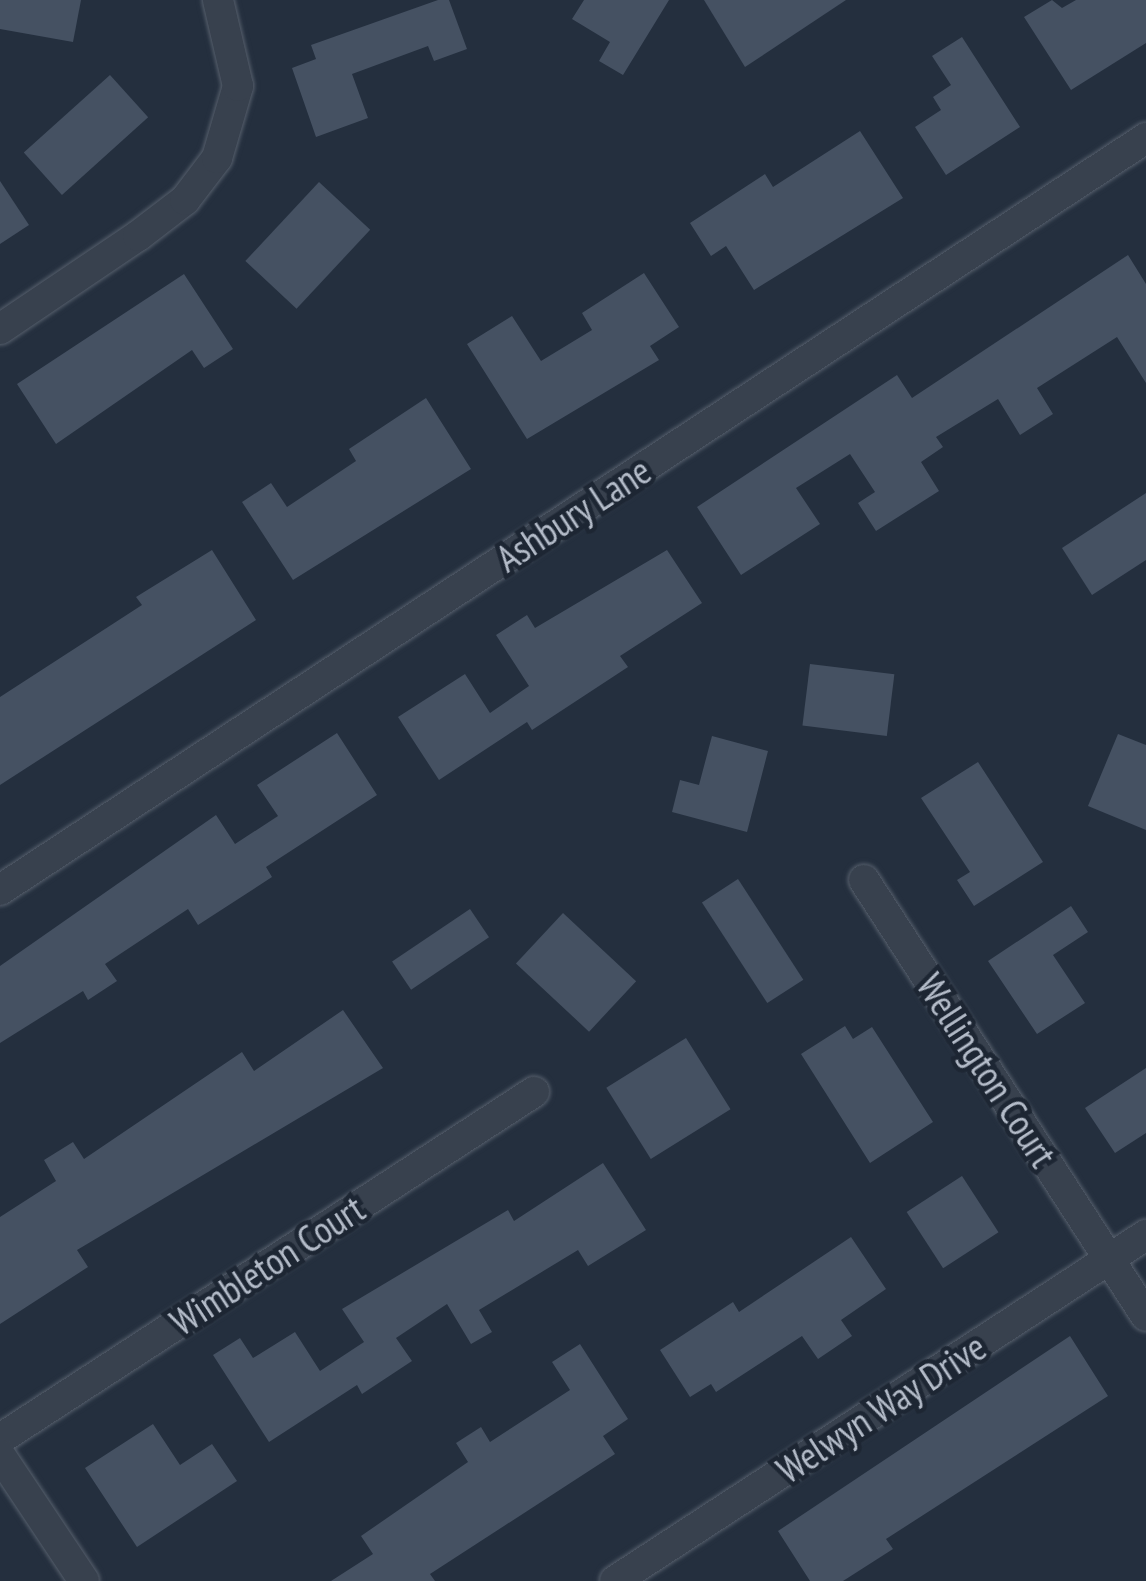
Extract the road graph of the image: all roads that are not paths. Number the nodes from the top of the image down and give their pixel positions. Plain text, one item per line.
1 (218, 0) edge
2 (1146, 138) edge
3 (0, 329) edge
4 (864, 880) dead end
5 (0, 890) edge
6 (534, 1092) dead end
7 (1146, 1235) edge
8 (1109, 1260) junction
9 (1146, 1316) edge
10 (0, 1438) edge
11 (0, 1455) edge
12 (84, 1581) edge
13 (616, 1581) edge

1 - 3 street
2 - 5 street, Ashbury Lane
4 - 8 street, Wellington Court
6 - 10 street, Wimbleton Court
7 - 8 street, Welwyn Way Drive
8 - 9 street, Wellington Court
8 - 13 street, Welwyn Way Drive
11 - 12 street

